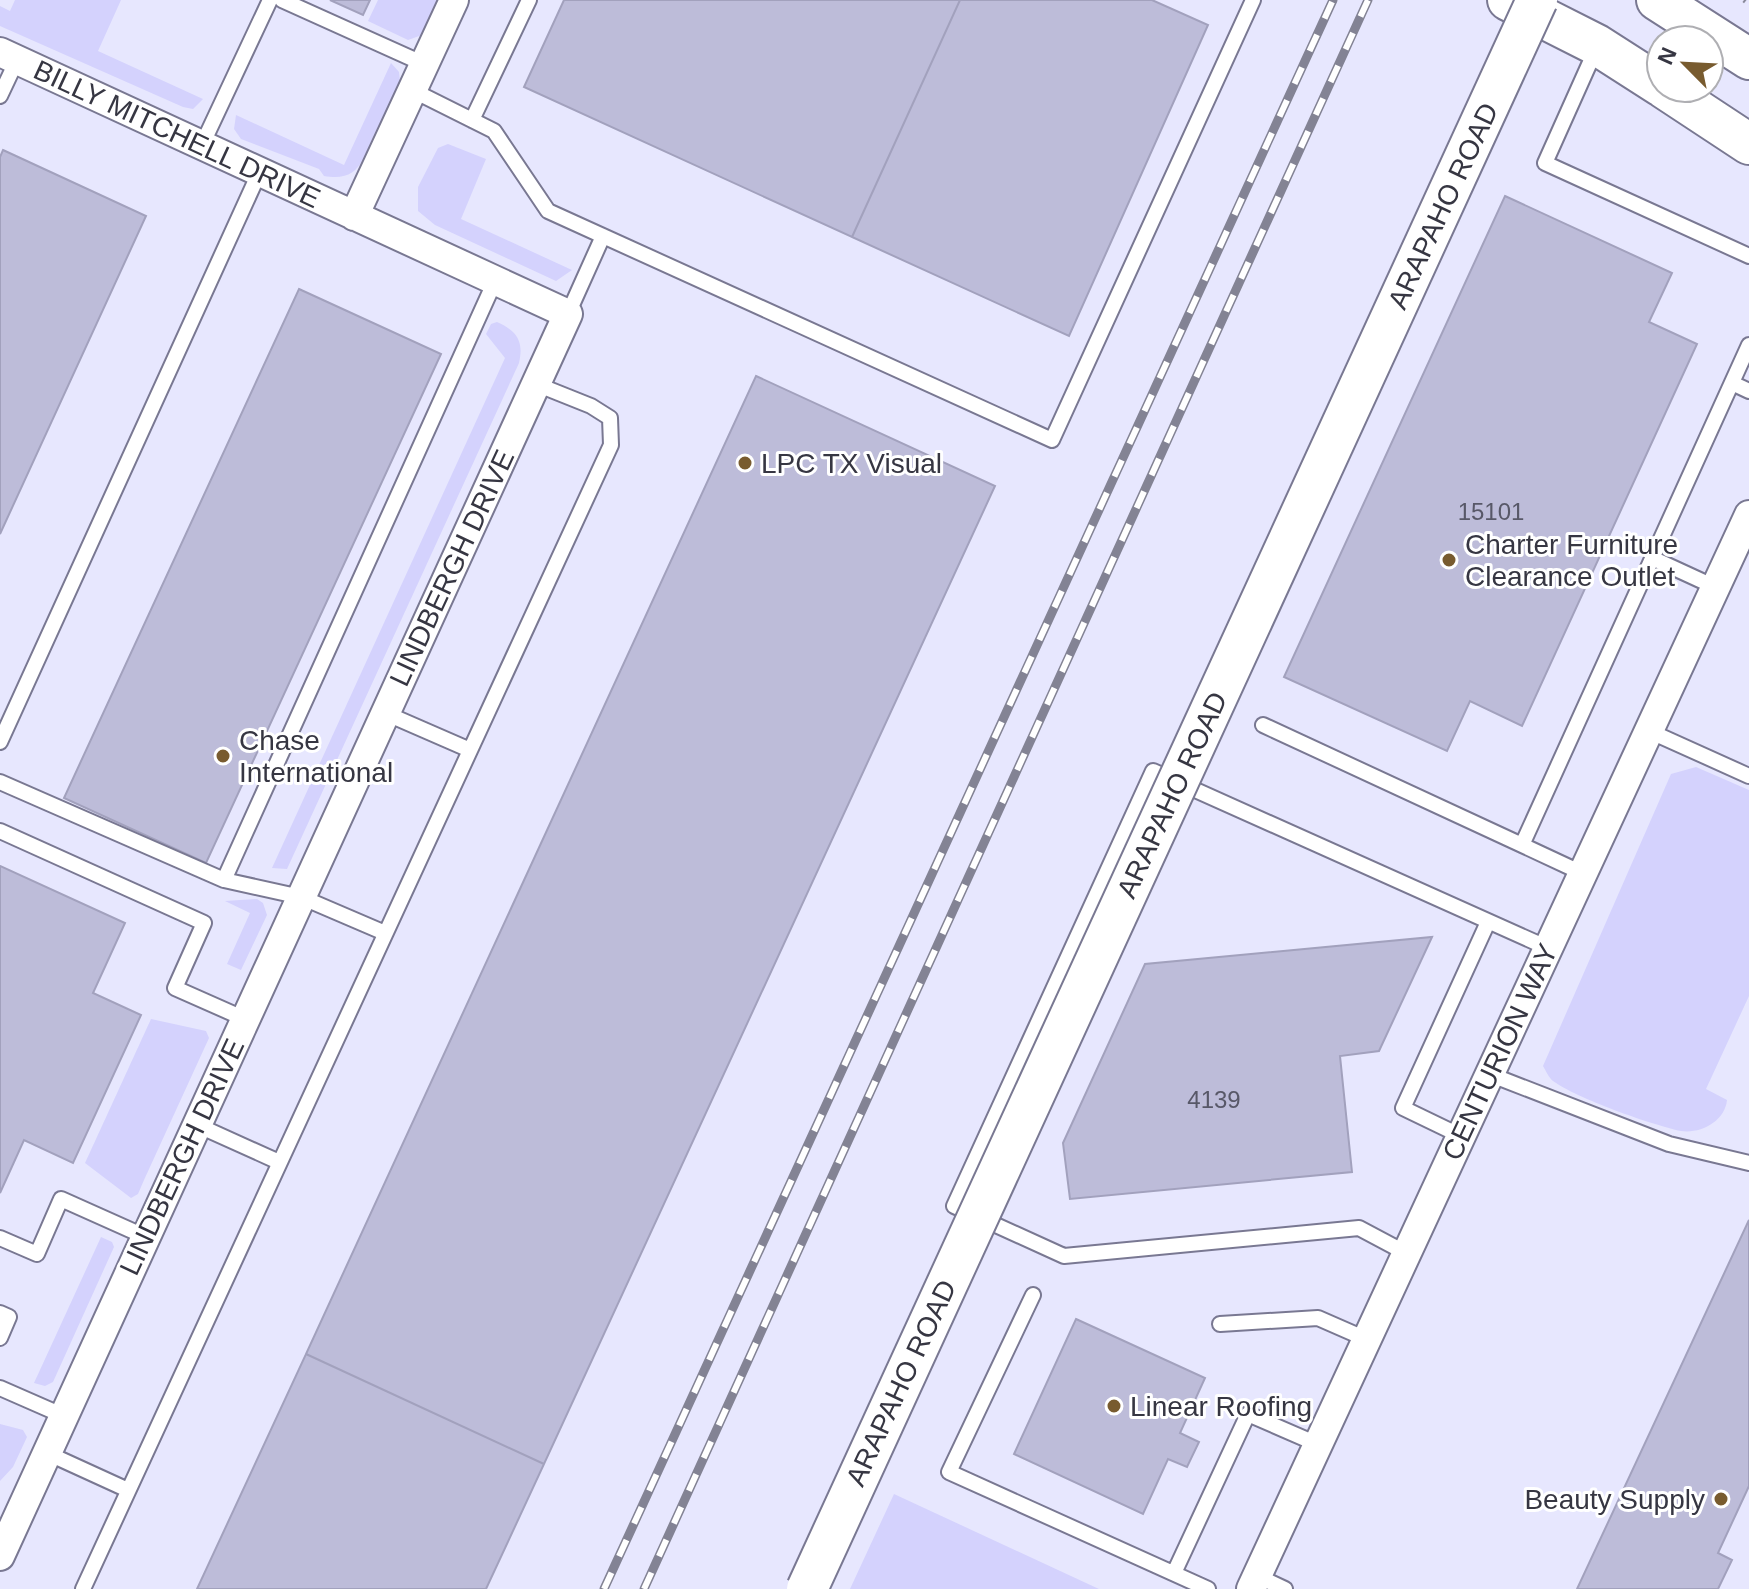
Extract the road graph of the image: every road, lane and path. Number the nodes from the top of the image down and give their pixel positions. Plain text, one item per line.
1 (270, 0) edge
2 (282, 0) edge
3 (454, 0) edge
4 (529, 0) edge
5 (1253, 0) edge
6 (1508, 0) edge
7 (1537, 0) edge
8 (1657, 0) edge
9 (1744, 0) edge
10 (1749, 4) edge
11 (1597, 45) junction
12 (8, 56) edge
13 (1749, 59) edge
14 (424, 64) junction
15 (1645, 76) edge
16 (412, 90) junction
17 (0, 96) edge
18 (1689, 104) edge
19 (472, 120) junction
20 (1749, 144) edge
21 (202, 145) junction
22 (260, 171) junction
23 (354, 216) junction
24 (603, 236) junction
25 (1749, 256) edge
26 (495, 281) junction
27 (568, 314) junction
28 (1749, 345) edge
29 (1732, 383) junction
30 (536, 384) junction
31 (1749, 391) edge
32 (1749, 515) edge
33 (1652, 558) junction
34 (1715, 587) junction
35 (385, 713) junction
36 (1263, 725) dead end
37 (1649, 731) junction
38 (0, 742) edge
39 (470, 750) junction
40 (1749, 776) edge
41 (0, 782) edge
42 (0, 831) edge
43 (1522, 845) junction
44 (1582, 873) junction
45 (224, 880) junction
46 (301, 897) junction
47 (1488, 922) junction
48 (385, 933) junction
49 (1548, 948) junction
50 (245, 1019) junction
51 (1489, 1074) junction
52 (197, 1125) junction
53 (1461, 1136) junction
54 (279, 1162) junction
55 (1749, 1163) edge
56 (146, 1237) junction
57 (0, 1238) edge
58 (1406, 1253) junction
59 (1033, 1295) dead end
60 (0, 1313) edge
61 (1220, 1324) dead end
62 (0, 1338) edge
63 (1366, 1339) junction
64 (0, 1388) edge
65 (64, 1416) junction
66 (1317, 1444) junction
67 (47, 1453) junction
68 (128, 1490) junction
69 (0, 1556) edge
70 (1174, 1573) junction
71 (1254, 1583) edge
72 (83, 1589) edge
73 (807, 1589) edge
74 (1208, 1589) edge
75 (1285, 1589) edge

1 - 21 lane
2 - 14 lane
3 - 14 street
4 - 19 lane
5 - 24 lane
6 - 11 main road
7 - 73 main road, ARAPAHO ROAD, bridge
8 - 13 main road
9 - 10 path
11 - 15 main road
11 - 25 lane
12 - 17 lane
12 - 21 street, BILLY MITCHELL DRIVE
14 - 16 street
16 - 19 lane
16 - 23 street
18 - 20 main road
19 - 24 lane
21 - 22 street, BILLY MITCHELL DRIVE
22 - 23 street, BILLY MITCHELL DRIVE
22 - 38 lane
23 - 26 street
24 - 27 lane
26 - 27 street
26 - 45 lane
27 - 30 street, LINDBERGH DRIVE
28 - 29 lane
29 - 31 lane
29 - 33 lane
30 - 35 street, LINDBERGH DRIVE
30 - 39 lane
32 - 34 street, CENTURION WAY
33 - 34 lane
33 - 43 lane
34 - 37 street, CENTURION WAY
35 - 39 lane
35 - 46 street, LINDBERGH DRIVE
36 - 43 lane
37 - 40 lane
37 - 44 street, CENTURION WAY
39 - 48 lane
41 - 45 lane
42 - 50 lane
43 - 44 lane
44 - 49 street, CENTURION WAY
45 - 46 lane
46 - 48 lane
46 - 50 street, LINDBERGH DRIVE
47 - 49 lane
47 - 53 lane
47 - 58 lane
48 - 54 lane
49 - 51 street, CENTURION WAY
50 - 52 street, LINDBERGH DRIVE
51 - 53 street, CENTURION WAY
51 - 55 lane
52 - 54 lane
52 - 56 street, LINDBERGH DRIVE
53 - 58 street, CENTURION WAY
54 - 68 lane
56 - 57 lane
56 - 65 street, LINDBERGH DRIVE
58 - 63 street, CENTURION WAY
59 - 70 lane
60 - 62 lane
61 - 63 lane
63 - 66 street, CENTURION WAY
64 - 65 lane
65 - 67 street, LINDBERGH DRIVE
66 - 70 lane
66 - 71 street, CENTURION WAY
67 - 68 lane
67 - 69 street, LINDBERGH DRIVE
68 - 72 lane
70 - 74 lane
71 - 75 lane

